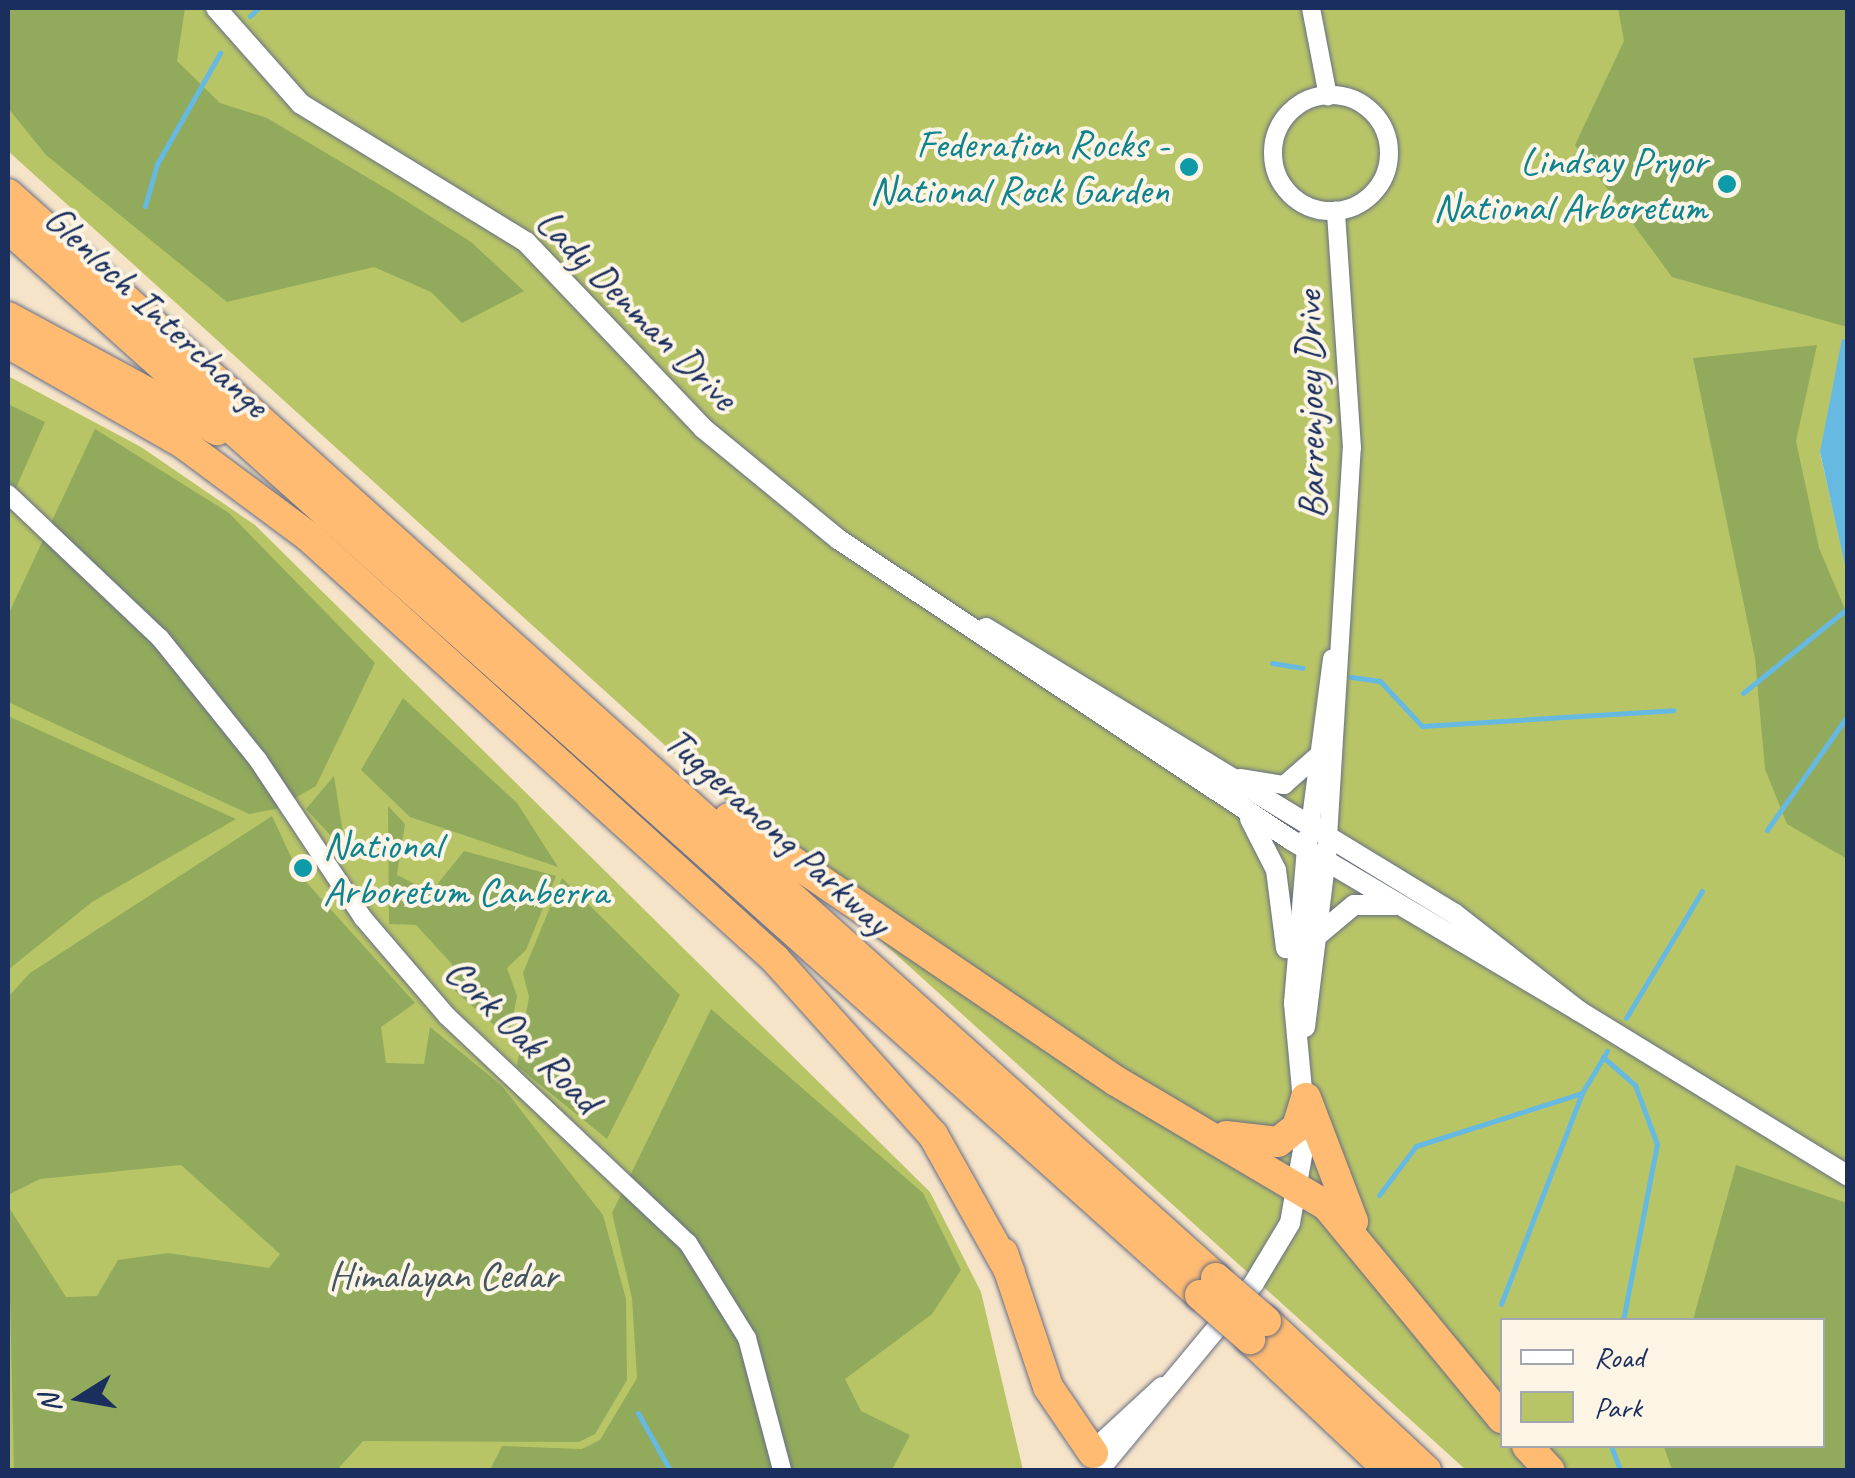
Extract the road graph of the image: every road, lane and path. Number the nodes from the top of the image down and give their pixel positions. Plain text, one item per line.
1 (216, 8) edge
2 (1311, 8) edge
3 (1328, 96) junction
4 (8, 178) edge
5 (8, 194) edge
6 (1336, 211) junction
7 (8, 228) edge
8 (76, 250) junction
9 (8, 317) edge
10 (8, 343) edge
11 (252, 454) junction
12 (8, 494) edge
13 (1342, 598) junction
14 (967, 621) junction
15 (590, 716) junction
16 (1318, 750) junction
17 (1235, 776) junction
18 (650, 803) junction
19 (1240, 806) junction
20 (1310, 826) junction
21 (1328, 838) junction
22 (1307, 849) junction
23 (1326, 860) junction
24 (1398, 905) junction
25 (1316, 941) junction
26 (1579, 1011) junction
27 (1294, 1024) junction
28 (1304, 1084) junction
29 (1199, 1127) junction
30 (1848, 1176) edge
31 (1300, 1189) junction
32 (1378, 1268) junction
33 (1010, 1272) junction
34 (1208, 1286) junction
35 (1258, 1330) junction
36 (1500, 1416) edge
37 (1528, 1448) edge
38 (1093, 1467) edge
39 (782, 1470) edge
40 (1389, 1470) edge
41 (1426, 1470) edge
42 (1549, 1470) edge

1 - 14 street, Lady Denman Drive
2 - 3 street
3 - 6 street
3 - 6 street
4 - 8 highway, Glenloch Interchange
5 - 8 highway, Glenloch Interchange
6 - 13 street, Barrenjoey Drive
7 - 11 highway, Glenloch Interchange
8 - 15 highway, Tuggeranong Parkway
9 - 11 highway
10 - 33 highway
11 - 18 highway, Tuggeranong Parkway
12 - 39 street, Cork Oak Road
13 - 16 street, Barrenjoey Drive
13 - 21 street, Barrenjoey Drive
14 - 17 street, Lady Denman Drive
14 - 19 street, Lady Denman Drive
15 - 29 highway
15 - 34 highway, Tuggeranong Parkway
16 - 17 street
16 - 20 street, Barrenjoey Drive
17 - 20 street, Lady Denman Drive
18 - 33 highway
18 - 34 highway, Tuggeranong Parkway
19 - 22 street, Lady Denman Drive
19 - 27 street
20 - 21 street, Lady Denman Drive
20 - 22 street, Barrenjoey Drive
21 - 23 street
21 - 26 street, Lady Denman Drive
22 - 23 street, Lady Denman Drive
22 - 27 street
23 - 24 street, Lady Denman Drive
23 - 25 street
24 - 25 street
24 - 26 street, Lady Denman Drive
25 - 28 street
26 - 30 street, Lady Denman Drive
27 - 28 street
28 - 29 highway
28 - 31 street
28 - 32 highway
29 - 31 highway
31 - 32 highway
31 - 38 street
32 - 36 highway
33 - 38 highway
34 - 35 highway, Tuggeranong Parkway, bridge
35 - 40 highway, Tuggeranong Parkway
35 - 41 highway, Tuggeranong Parkway
37 - 42 highway

